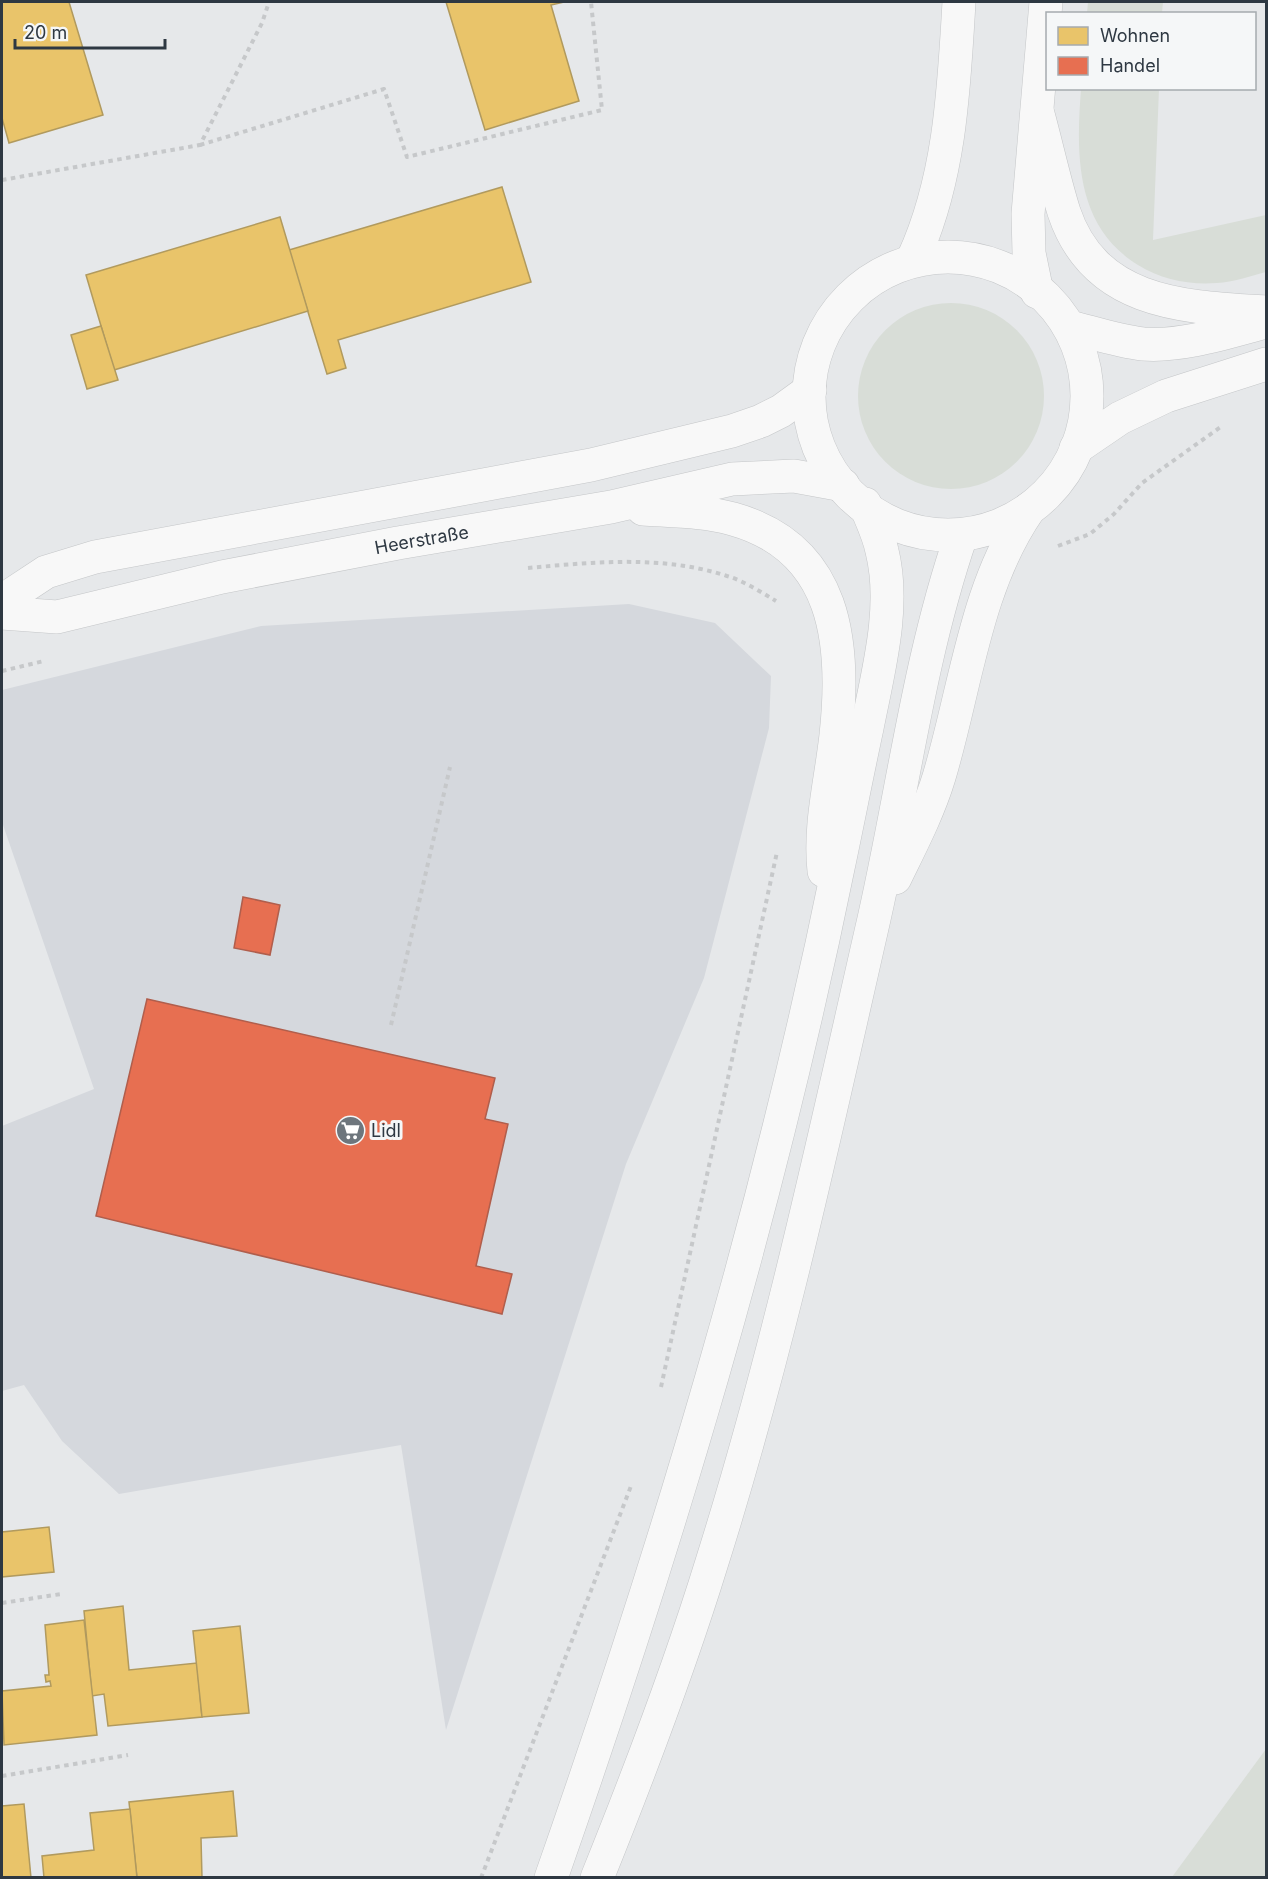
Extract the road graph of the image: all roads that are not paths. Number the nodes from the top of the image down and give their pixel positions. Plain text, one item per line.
1 (959, 2) edge
2 (1046, 2) edge
3 (1038, 114) junction
4 (913, 259) junction
5 (1037, 292) junction
6 (1266, 312) edge
7 (1266, 322) edge
8 (1070, 327) junction
9 (1266, 364) edge
10 (810, 390) junction
11 (1076, 448) junction
12 (854, 495) junction
13 (1031, 506) junction
14 (611, 507) junction
15 (961, 536) junction
16 (2, 601) edge
17 (2, 613) edge
18 (828, 917) junction
19 (875, 917) junction
20 (551, 1878) edge
21 (597, 1878) edge

1 - 4 main road
2 - 3 main road
3 - 5 main road
3 - 6 main road
4 - 5 main road
4 - 10 main road
5 - 8 main road
7 - 8 main road
8 - 11 main road
9 - 11 main road
10 - 12 main road
10 - 16 main road
11 - 13 main road
12 - 14 main road, Heerstraße
12 - 15 main road
12 - 18 main road
13 - 15 main road
13 - 19 main road
14 - 17 main road, Heerstraße
14 - 18 main road
15 - 19 main road
18 - 20 main road
19 - 21 main road

